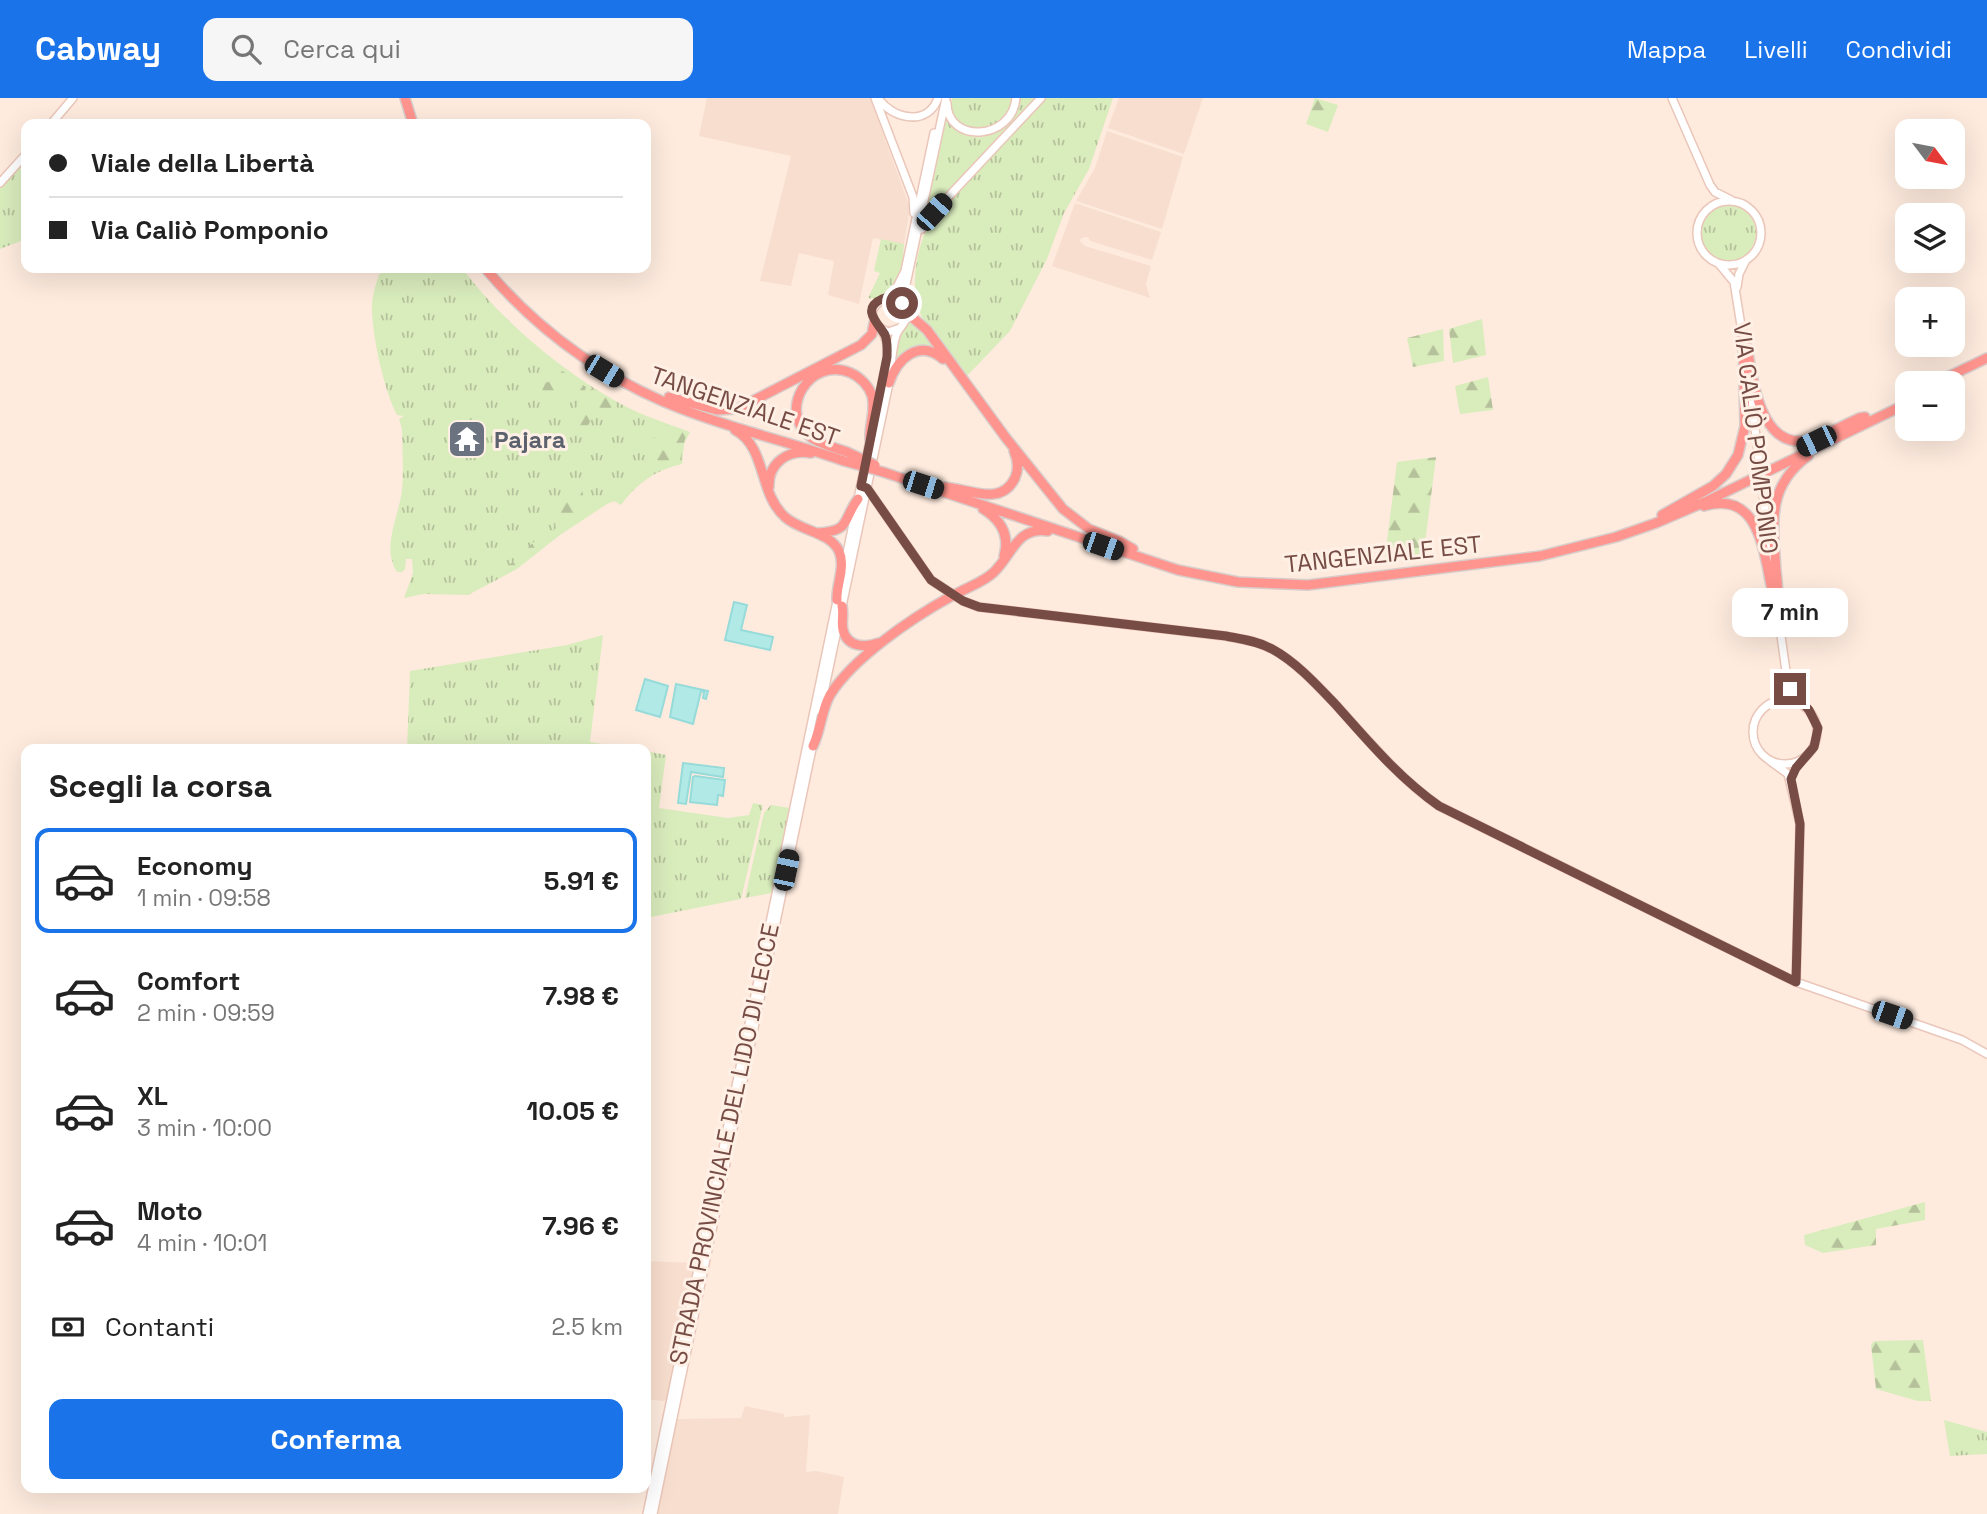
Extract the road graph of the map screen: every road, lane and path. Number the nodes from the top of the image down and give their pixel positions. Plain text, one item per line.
1 (74, 98) edge
2 (399, 98) edge
3 (405, 98) edge
4 (876, 98) edge
5 (943, 98) edge
6 (1016, 98) edge
7 (1041, 98) edge
8 (1672, 98) edge
9 (55, 119) edge
10 (405, 119) edge
11 (411, 119) edge
12 (21, 160) edge
13 (0, 183) edge
14 (1710, 185) junction
15 (1732, 201) junction
16 (1706, 210) junction
17 (916, 246) junction
18 (908, 260) junction
19 (1746, 260) junction
20 (1717, 262) junction
21 (490, 273) edge
22 (496, 273) edge
23 (1736, 291) junction
24 (886, 298) junction
25 (904, 308) junction
26 (876, 325) junction
27 (900, 328) junction
28 (1743, 332) junction
29 (1987, 358) edge
30 (1987, 364) edge
31 (1960, 371) edge
32 (1965, 375) edge
33 (959, 376) junction
34 (621, 378) junction
35 (889, 383) junction
36 (645, 390) junction
37 (669, 397) junction
38 (1895, 403) edge
39 (1895, 409) edge
40 (692, 412) junction
41 (1865, 417) junction
42 (1859, 426) junction
43 (1006, 438) junction
44 (870, 439) junction
45 (845, 458) junction
46 (864, 487) junction
47 (944, 489) junction
48 (858, 499) junction
49 (774, 505) junction
50 (880, 508) junction
51 (861, 516) junction
52 (1659, 519) junction
53 (815, 533) junction
54 (1083, 539) junction
55 (1133, 549) junction
56 (1000, 566) junction
57 (840, 603) junction
58 (1777, 607) junction
59 (889, 637) junction
60 (1785, 669) junction
61 (1773, 703) junction
62 (1801, 704) junction
63 (813, 746) junction
64 (1801, 760) junction
65 (1770, 761) junction
66 (1791, 783) junction
67 (1796, 982) junction
68 (1987, 1054) edge
69 (647, 1514) edge
70 (653, 1514) edge

1 - 9 main road
2 - 10 highway
3 - 11 highway
4 - 5 main road
4 - 18 main road
5 - 6 main road
5 - 17 main road
5 - 18 main road
7 - 17 main road
8 - 14 main road
12 - 13 main road
14 - 15 main road, VIA CALIÒ POMPONIO
14 - 16 main road, VIA CALIÒ POMPONIO
15 - 16 main road
15 - 19 main road, VIA CALIÒ POMPONIO
16 - 20 main road, VIA CALIÒ POMPONIO
17 - 25 main road
18 - 24 main road
19 - 20 main road
19 - 23 main road, VIA CALIÒ POMPONIO
20 - 23 main road, VIA CALIÒ POMPONIO
21 - 34 highway, TANGENZIALE EST
22 - 34 highway, TANGENZIALE EST
23 - 28 main road, VIA CALIÒ POMPONIO
24 - 25 main road
24 - 26 main road
25 - 27 main road
25 - 33 highway
26 - 27 main road
26 - 37 highway
26 - 44 main road
27 - 35 main road
28 - 41 highway
28 - 52 highway
28 - 58 main road, VIA CALIÒ POMPONIO, bridge
29 - 31 highway
30 - 32 highway
33 - 35 highway
33 - 43 highway
34 - 36 highway, TANGENZIALE EST
35 - 46 main road
36 - 37 highway, TANGENZIALE EST
36 - 40 highway, TANGENZIALE EST
37 - 45 highway, TANGENZIALE EST
38 - 41 highway, TANGENZIALE EST
39 - 42 highway, TANGENZIALE EST
40 - 45 highway, TANGENZIALE EST
40 - 49 highway
41 - 52 highway, TANGENZIALE EST
42 - 52 highway, TANGENZIALE EST
42 - 58 highway
43 - 47 highway
43 - 55 highway
44 - 45 highway
44 - 46 main road
45 - 47 highway, TANGENZIALE EST, bridge
45 - 49 highway
46 - 48 main road, STRADA PROVINCIALE DEL LIDO DI LECCE
46 - 50 main road
46 - 51 main road, STRADA PROVINCIALE DEL LIDO DI LECCE
47 - 54 highway, TANGENZIALE EST
47 - 55 highway, TANGENZIALE EST
47 - 56 highway
48 - 53 highway
48 - 57 main road, STRADA PROVINCIALE DEL LIDO DI LECCE
49 - 53 highway
50 - 51 main road
50 - 67 main road
51 - 57 main road, STRADA PROVINCIALE DEL LIDO DI LECCE
52 - 54 highway, TANGENZIALE EST
52 - 55 highway, TANGENZIALE EST
52 - 58 highway
53 - 57 highway
54 - 56 highway
56 - 59 highway
57 - 59 highway
57 - 63 main road, STRADA PROVINCIALE DEL LIDO DI LECCE
57 - 69 main road, STRADA PROVINCIALE DEL LIDO DI LECCE
58 - 60 main road, VIA CALIÒ POMPONIO
59 - 63 highway
60 - 61 main road, VIA CALIÒ POMPONIO
60 - 62 main road, VIA CALIÒ POMPONIO
61 - 62 main road
61 - 65 main road, VIA CALIÒ POMPONIO
62 - 64 main road, VIA CALIÒ POMPONIO
63 - 70 main road, STRADA PROVINCIALE DEL LIDO DI LECCE
64 - 65 main road
64 - 66 main road, VIA CALIÒ POMPONIO
65 - 66 main road, VIA CALIÒ POMPONIO
66 - 67 main road
67 - 68 main road

